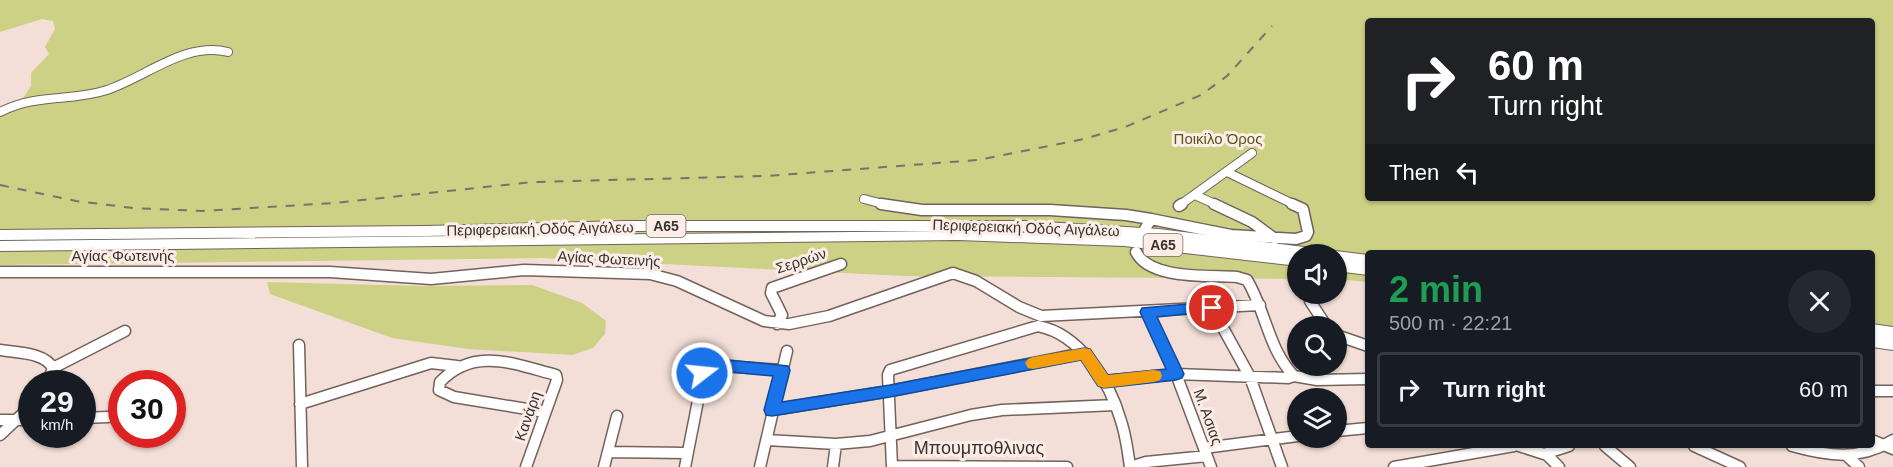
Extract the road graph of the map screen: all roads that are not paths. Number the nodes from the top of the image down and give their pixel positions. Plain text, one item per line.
1 (228, 52) dead end
2 (0, 112) edge
3 (1252, 153) dead end
4 (1227, 172) junction
5 (1195, 195) junction
6 (864, 199) dead end
7 (1179, 206) dead end
8 (1150, 219) junction
9 (1145, 229) dead end
10 (0, 235) edge
11 (1275, 239) junction
12 (0, 246) edge
13 (1287, 250) edge
14 (1136, 252) dead end
15 (1347, 257) edge
16 (1287, 260) edge
17 (1365, 260) edge
18 (841, 264) dead end
19 (1347, 267) edge
20 (1365, 270) edge
21 (0, 272) edge
22 (1260, 304) junction
23 (1212, 308) junction
24 (1148, 312) junction
25 (777, 324) junction
26 (1875, 330) edge
27 (125, 331) dead end
28 (1893, 333) edge
29 (1347, 339) edge
30 (1875, 341) edge
31 (1893, 344) edge
32 (299, 345) dead end
33 (1365, 345) edge
34 (0, 350) edge
35 (787, 351) dead end
36 (1084, 354) junction
37 (457, 366) junction
38 (53, 368) joint
39 (782, 370) junction
40 (1287, 370) edge
41 (1176, 374) junction
42 (1294, 376) joint
43 (1250, 377) junction
44 (1365, 379) edge
45 (1104, 381) junction
46 (890, 391) junction
47 (1875, 391) edge
48 (1893, 391) edge
49 (300, 404) junction
50 (1115, 405) junction
51 (772, 410) junction
52 (545, 412) junction
53 (617, 416) dead end
54 (96, 417) edge
55 (108, 417) dead end
56 (18, 418) edge
57 (0, 420) edge
58 (15, 421) junction
59 (18, 421) edge
60 (1365, 428) edge
61 (1347, 430) edge
62 (0, 435) edge
63 (892, 437) junction
64 (1287, 437) edge
65 (1273, 438) junction
66 (767, 440) junction
67 (1875, 441) edge
68 (836, 444) junction
69 (1891, 445) edge
70 (1506, 448) edge
71 (1525, 448) edge
72 (1563, 448) edge
73 (1607, 448) edge
74 (1698, 448) edge
75 (1803, 448) edge
76 (608, 452) junction
77 (687, 453) junction
78 (1546, 454) junction
79 (1847, 456) junction
80 (1207, 457) edge
81 (1440, 463) edge
82 (892, 466) edge
83 (302, 467) edge
84 (526, 467) edge
85 (604, 467) edge
86 (684, 467) edge
87 (760, 467) edge
88 (833, 467) edge
89 (1067, 467) edge
90 (1130, 467) edge
91 (1282, 467) edge
92 (1394, 467) edge
93 (1559, 467) edge
94 (1630, 467) edge
95 (1740, 467) edge
96 (1859, 467) edge

1 - 2 street
3 - 4 street
4 - 5 street
4 - 11 street
5 - 7 street
5 - 11 street
6 - 8 street
8 - 9 street
8 - 11 street
10 - 13 highway, Περιφερειακή Οδός Αιγάλεω / Α65
12 - 16 highway, Περιφερειακή Οδός Αιγάλεω / Α65
14 - 22 street
15 - 17 highway
18 - 25 street, Σερρών
19 - 20 highway
21 - 25 street, Αγίας Φωτεινής
22 - 23 street, Αγίας Φωτεινής
22 - 40 street
23 - 24 street, Αγίας Φωτεινής
23 - 43 street
24 - 25 street, Αγίας Φωτεινής
24 - 41 street, Μ. Ασιας
26 - 28 highway
27 - 38 street
29 - 33 street
30 - 31 highway
32 - 49 street
34 - 38 street
35 - 39 street
36 - 45 street
36 - 46 street
36 - 46 street
37 - 49 street
37 - 52 street
37 - 52 street, Κανάρη
39 - 51 street
39 - 77 street
41 - 43 street
41 - 45 street
41 - 80 street, Μ. Ασιας
42 - 43 street
42 - 44 street
43 - 65 street
45 - 50 street
46 - 51 street
46 - 63 street
47 - 48 street
49 - 83 street
50 - 63 street
50 - 90 street
51 - 66 street
52 - 84 street, Κανάρη
53 - 76 street
54 - 55 street
56 - 58 street
57 - 58 street
58 - 59 street
58 - 62 street
60 - 61 street
63 - 68 street
63 - 82 street
64 - 65 street
65 - 80 street
65 - 91 street
66 - 68 street
66 - 87 street
67 - 69 street
68 - 88 street
69 - 79 street
70 - 81 street
71 - 78 street
72 - 78 street
73 - 94 street
74 - 95 street
75 - 79 street
76 - 77 street
76 - 85 street
77 - 86 street
78 - 93 street
79 - 96 street
80 - 90 street
81 - 92 street
82 - 89 street, Μπουμποθλινας

